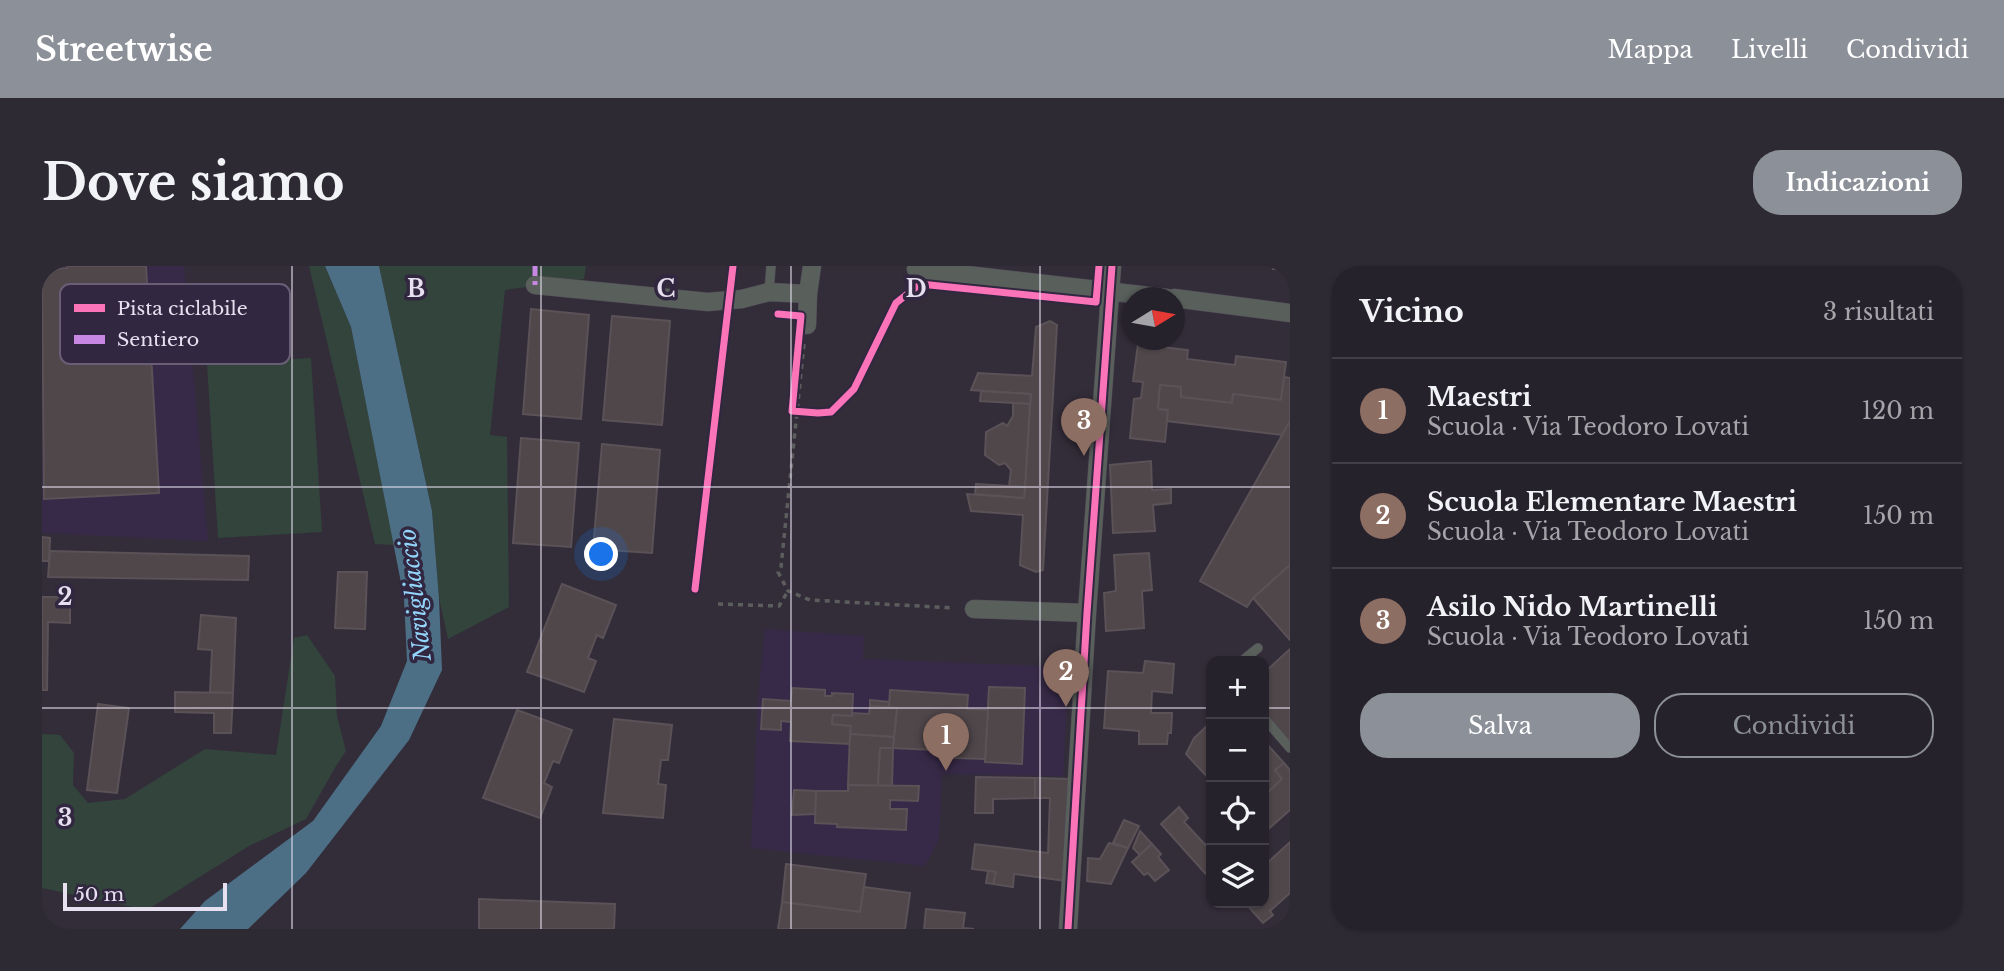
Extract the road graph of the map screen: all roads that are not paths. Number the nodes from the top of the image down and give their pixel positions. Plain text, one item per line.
1 (771, 266) edge
2 (812, 266) edge
3 (917, 266) edge
4 (1112, 266) edge
5 (536, 285) dead end
6 (1110, 290) junction
7 (769, 292) junction
8 (1122, 292) edge
9 (808, 294) junction
10 (1185, 299) edge
11 (1290, 313) edge
12 (807, 325) road end
13 (974, 609) road end
14 (1087, 613) junction
15 (1258, 648) dead end
16 (1248, 656) edge
17 (1269, 725) edge
18 (1290, 748) edge
19 (1068, 929) edge

1 - 7 lane
2 - 9 street
3 - 6 street
4 - 6 street
5 - 7 street
6 - 8 street
6 - 14 street
7 - 9 street
9 - 12 street
10 - 11 street
13 - 14 street
14 - 19 street
15 - 16 lane
17 - 18 lane

